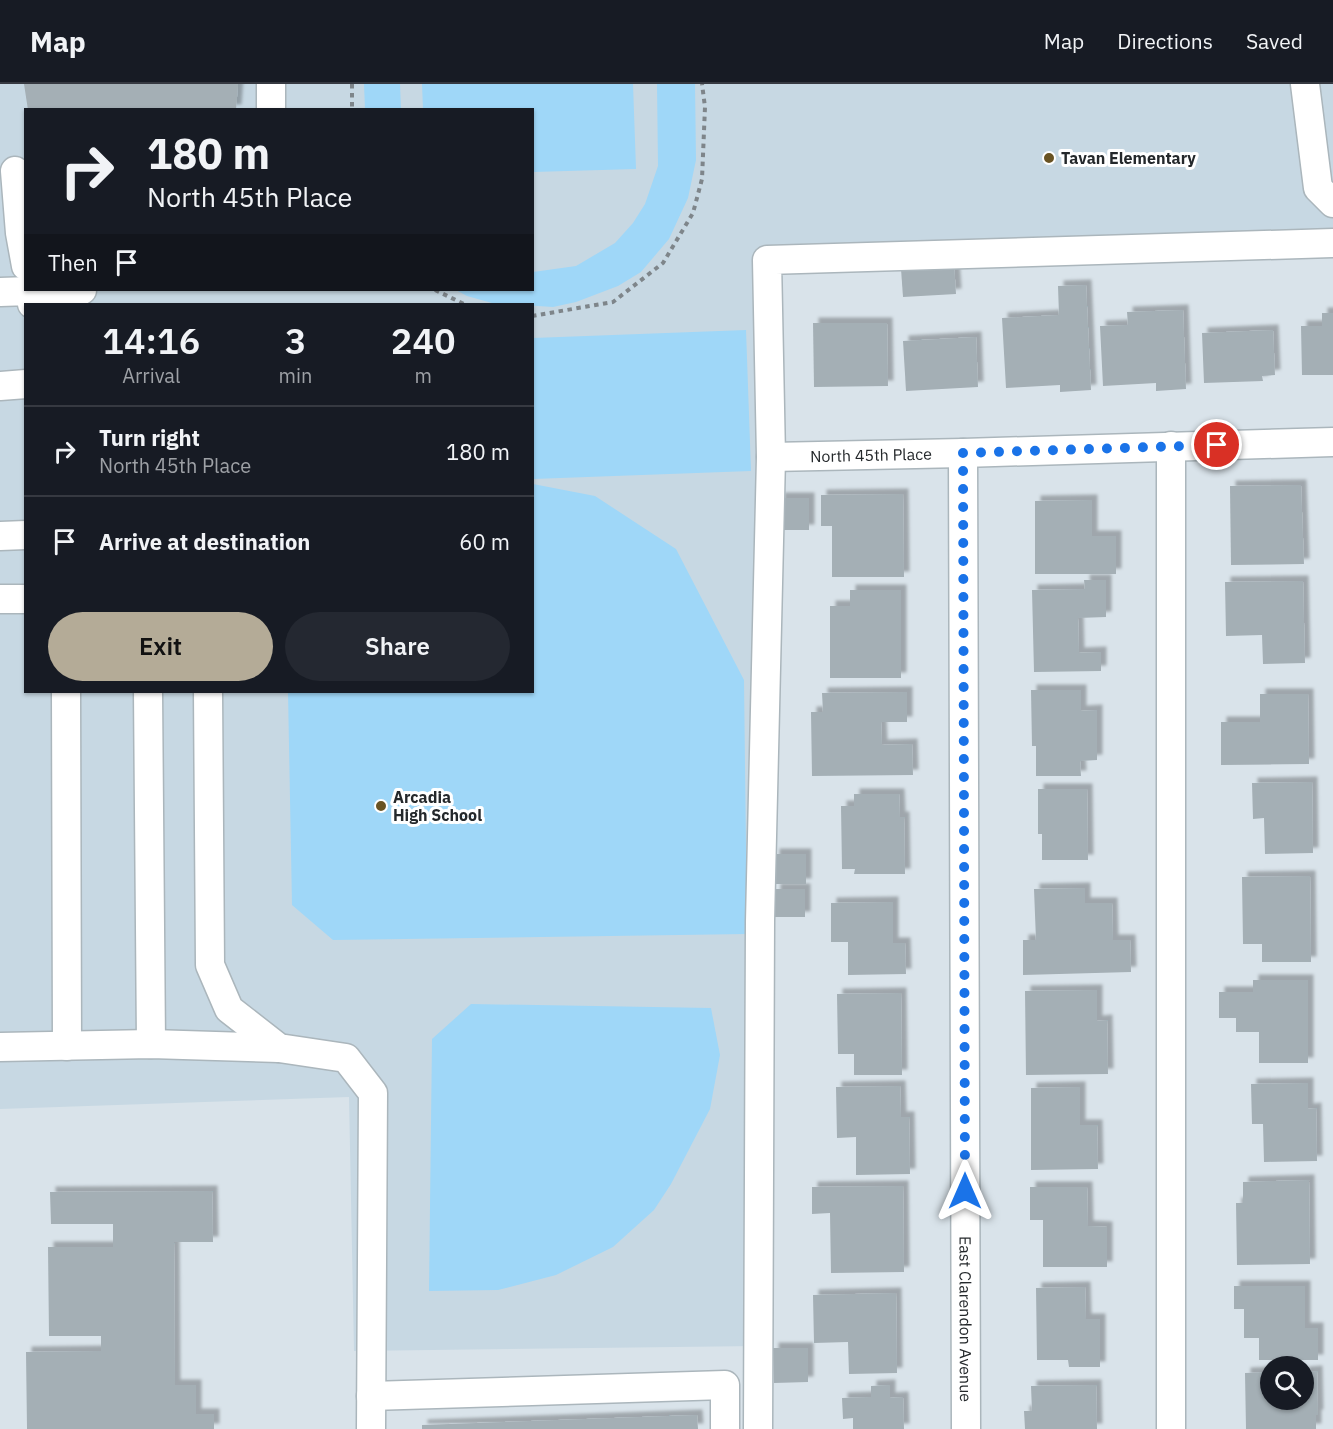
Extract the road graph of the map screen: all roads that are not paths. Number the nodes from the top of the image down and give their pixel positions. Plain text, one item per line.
1 (271, 84) edge
2 (1305, 84) edge
3 (271, 108) edge
4 (14, 171) edge
5 (1333, 203) edge
6 (23, 233) edge
7 (1333, 243) edge
8 (24, 289) edge
9 (0, 292) edge
10 (24, 384) edge
11 (0, 386) edge
12 (1333, 442) edge
13 (1171, 446) junction
14 (963, 453) junction
15 (771, 457) junction
16 (24, 535) edge
17 (0, 536) edge
18 (0, 599) edge
19 (24, 599) edge
20 (66, 693) edge
21 (148, 693) edge
22 (208, 693) edge
23 (151, 1044) junction
24 (67, 1046) junction
25 (0, 1047) edge
26 (279, 1048) junction
27 (371, 1396) junction
28 (371, 1429) edge
29 (725, 1429) edge
30 (758, 1429) edge
31 (966, 1429) edge
32 (1171, 1429) edge

1 - 3 street
2 - 5 street
4 - 6 street
7 - 15 street
8 - 9 street
10 - 11 street
12 - 13 street, North 45th Place
13 - 14 street, North 45th Place
13 - 32 street
14 - 15 street, North 45th Place
14 - 31 street, East Clarendon Avenue
15 - 30 street
16 - 17 street
18 - 19 street
20 - 24 street
21 - 23 street
22 - 26 street
23 - 24 street
23 - 26 street
24 - 25 street
26 - 27 street
27 - 28 street
27 - 29 street

